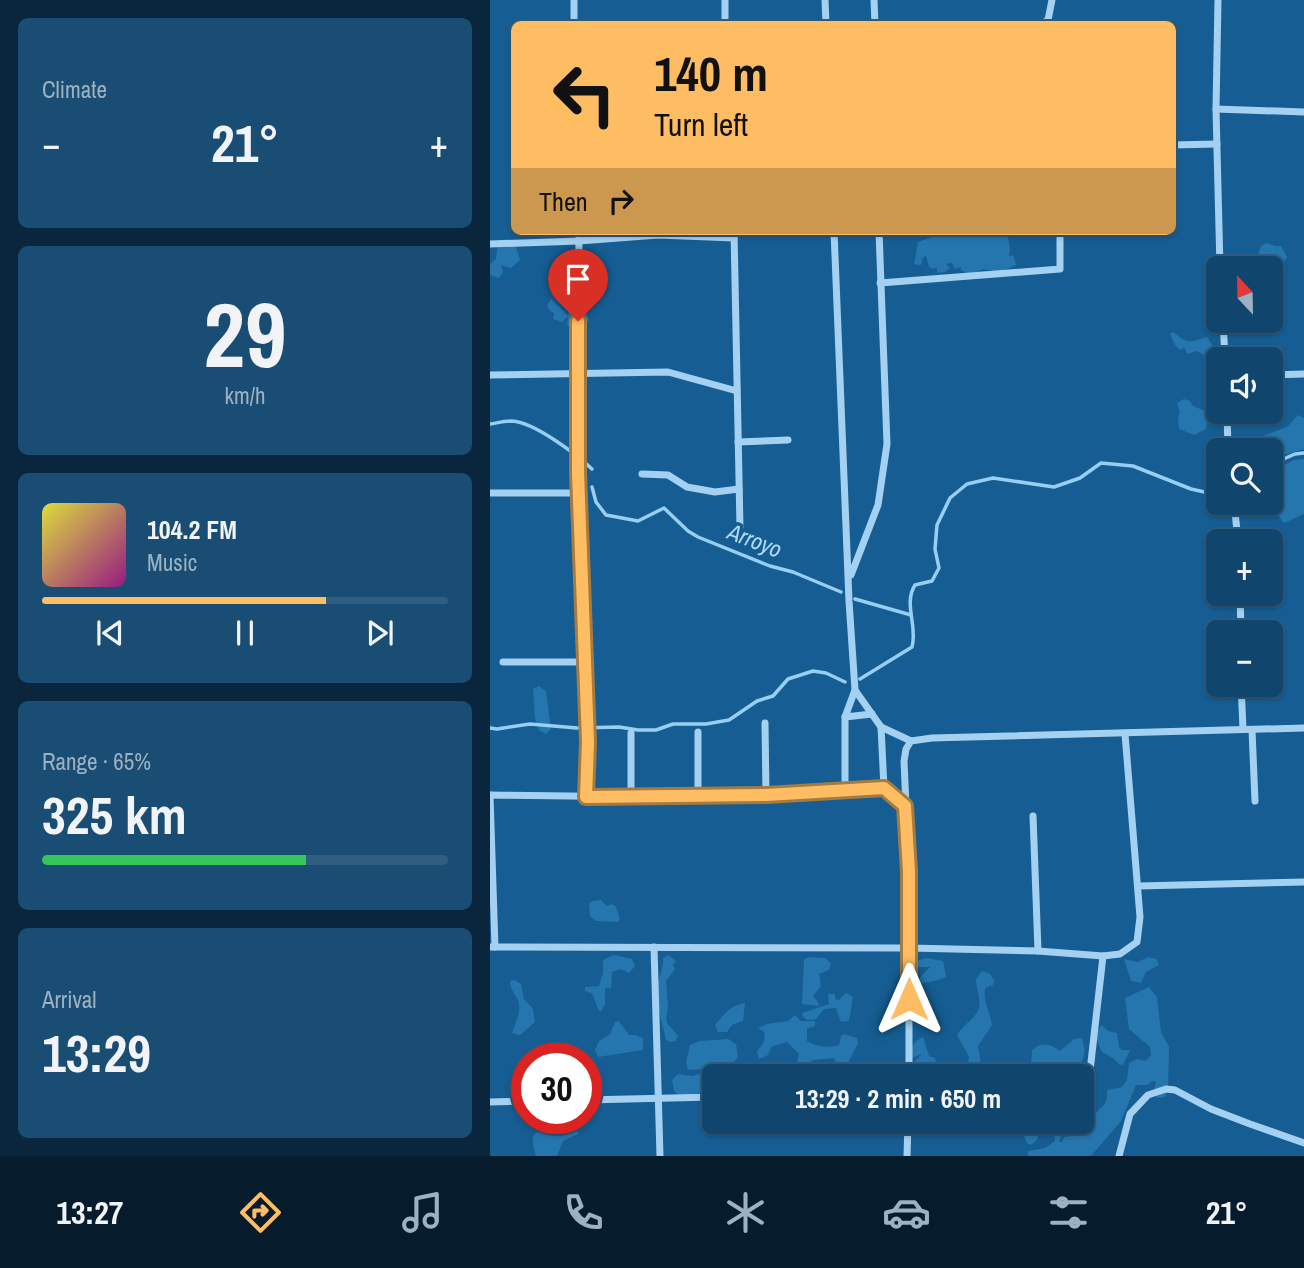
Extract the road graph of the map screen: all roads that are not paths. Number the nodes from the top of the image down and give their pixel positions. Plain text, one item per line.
1 (574, 0) edge
2 (725, 0) edge
3 (825, 0) edge
4 (874, 0) edge
5 (1052, 0) edge
6 (1218, 0) edge
7 (574, 21) edge
8 (725, 21) edge
9 (826, 21) edge
10 (875, 21) edge
11 (1046, 21) edge
12 (1216, 109) junction
13 (1304, 111) edge
14 (1217, 144) junction
15 (1176, 145) edge
16 (579, 235) edge
17 (734, 235) edge
18 (834, 235) edge
19 (879, 235) edge
20 (1060, 235) edge
21 (579, 241) junction
22 (490, 244) edge
23 (1220, 256) edge
24 (880, 283) junction
25 (578, 373) junction
26 (1304, 374) edge
27 (490, 375) edge
28 (1283, 375) edge
29 (737, 391) junction
30 (788, 440) dead end
31 (738, 442) junction
32 (642, 474) dead end
33 (739, 489) junction
34 (578, 493) junction
35 (490, 494) edge
36 (740, 528) dead end
37 (849, 579) junction
38 (503, 662) dead end
39 (584, 662) junction
40 (855, 690) junction
41 (1242, 697) edge
42 (872, 715) junction
43 (845, 717) junction
44 (765, 723) dead end
45 (881, 727) junction
46 (1304, 728) edge
47 (1243, 729) junction
48 (1252, 730) junction
49 (698, 732) dead end
50 (631, 733) dead end
51 (1125, 734) junction
52 (911, 741) junction
53 (884, 788) junction
54 (845, 791) junction
55 (490, 795) edge
56 (631, 795) junction
57 (766, 795) junction
58 (698, 796) junction
59 (586, 797) junction
60 (1255, 801) dead end
61 (905, 806) junction
62 (1033, 816) dead end
63 (1304, 882) edge
64 (1139, 886) junction
65 (492, 947) edge
66 (654, 947) junction
67 (910, 948) junction
68 (1038, 951) junction
69 (1103, 956) junction
70 (909, 1064) edge
71 (1091, 1064) edge
72 (702, 1097) edge
73 (660, 1098) junction
74 (602, 1100) edge
75 (511, 1101) edge
76 (490, 1102) edge
77 (908, 1134) edge
78 (1304, 1143) edge
79 (660, 1156) edge
80 (907, 1156) edge
81 (1119, 1156) edge

1 - 7 street
2 - 8 street
3 - 9 street
4 - 10 street
5 - 11 street
6 - 12 street
12 - 13 street
12 - 14 street
14 - 15 street
14 - 23 street
16 - 21 street
17 - 21 street
17 - 29 street
18 - 37 street
19 - 24 street
20 - 24 street
21 - 22 street
21 - 25 street
24 - 37 street
25 - 27 street
25 - 29 street
25 - 34 street
26 - 28 street
29 - 31 street
30 - 31 street
31 - 33 street
32 - 33 street
33 - 36 street
34 - 35 street
34 - 39 street
37 - 40 street
38 - 39 street
39 - 59 street
40 - 42 street
40 - 43 street
41 - 47 street
42 - 43 street
42 - 45 street
43 - 54 street
44 - 57 street
45 - 52 street
45 - 53 street
46 - 48 street
47 - 48 street
47 - 51 street
48 - 60 street
49 - 58 street
50 - 56 street
51 - 52 street
51 - 64 street
52 - 61 street
53 - 54 street
53 - 61 street
54 - 57 street
55 - 59 street
55 - 65 street
56 - 58 street
56 - 59 street
57 - 58 street
61 - 67 street
62 - 68 street
63 - 64 street
64 - 69 street
65 - 66 street
66 - 67 street
66 - 73 street
67 - 68 street
67 - 70 street
68 - 69 street
69 - 71 street
72 - 73 street
73 - 74 street
73 - 79 street
75 - 76 street
77 - 80 street
78 - 81 street

